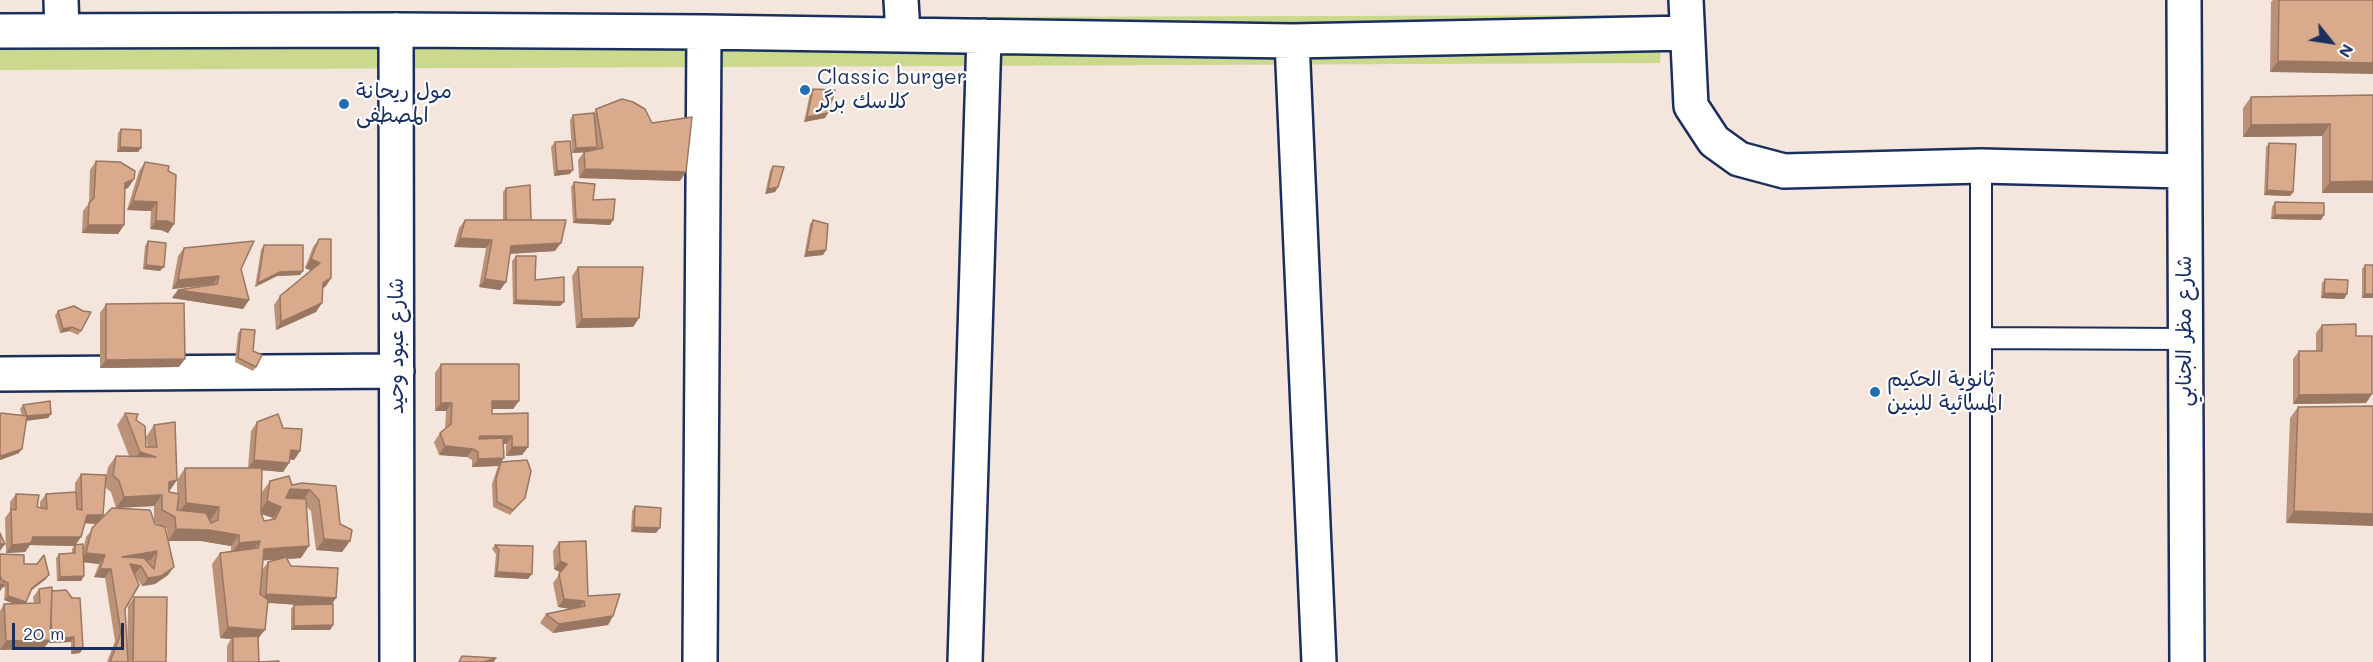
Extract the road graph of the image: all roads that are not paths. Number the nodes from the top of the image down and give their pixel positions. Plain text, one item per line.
1 (901, 0) edge
2 (1686, 0) edge
3 (2184, 0) edge
4 (61, 16) edge
5 (396, 30) junction
6 (0, 32) edge
7 (704, 32) junction
8 (1687, 33) junction
9 (903, 34) junction
10 (984, 36) junction
11 (1292, 41) junction
12 (1981, 166) junction
13 (2184, 171) junction
14 (1982, 338) junction
15 (2185, 339) junction
16 (397, 371) junction
17 (0, 374) edge
18 (397, 662) edge
19 (700, 662) edge
20 (965, 662) edge
21 (1318, 662) edge
22 (1981, 662) edge
23 (2187, 662) edge

1 - 9 street
2 - 8 street
3 - 13 street, شارع مظر الجنابي
4 - 5 street
4 - 6 street
5 - 7 street
5 - 16 street, شارع عبود وحيد
7 - 9 street
7 - 19 street
8 - 11 street
8 - 12 street
9 - 10 street
10 - 11 street
10 - 20 street
11 - 21 street
12 - 13 street
12 - 14 lane
13 - 15 street, شارع مظر الجنابي
14 - 15 lane
14 - 22 lane
15 - 23 street, شارع مظر الجنابي
16 - 17 street
16 - 18 street, شارع عبود وحيد

